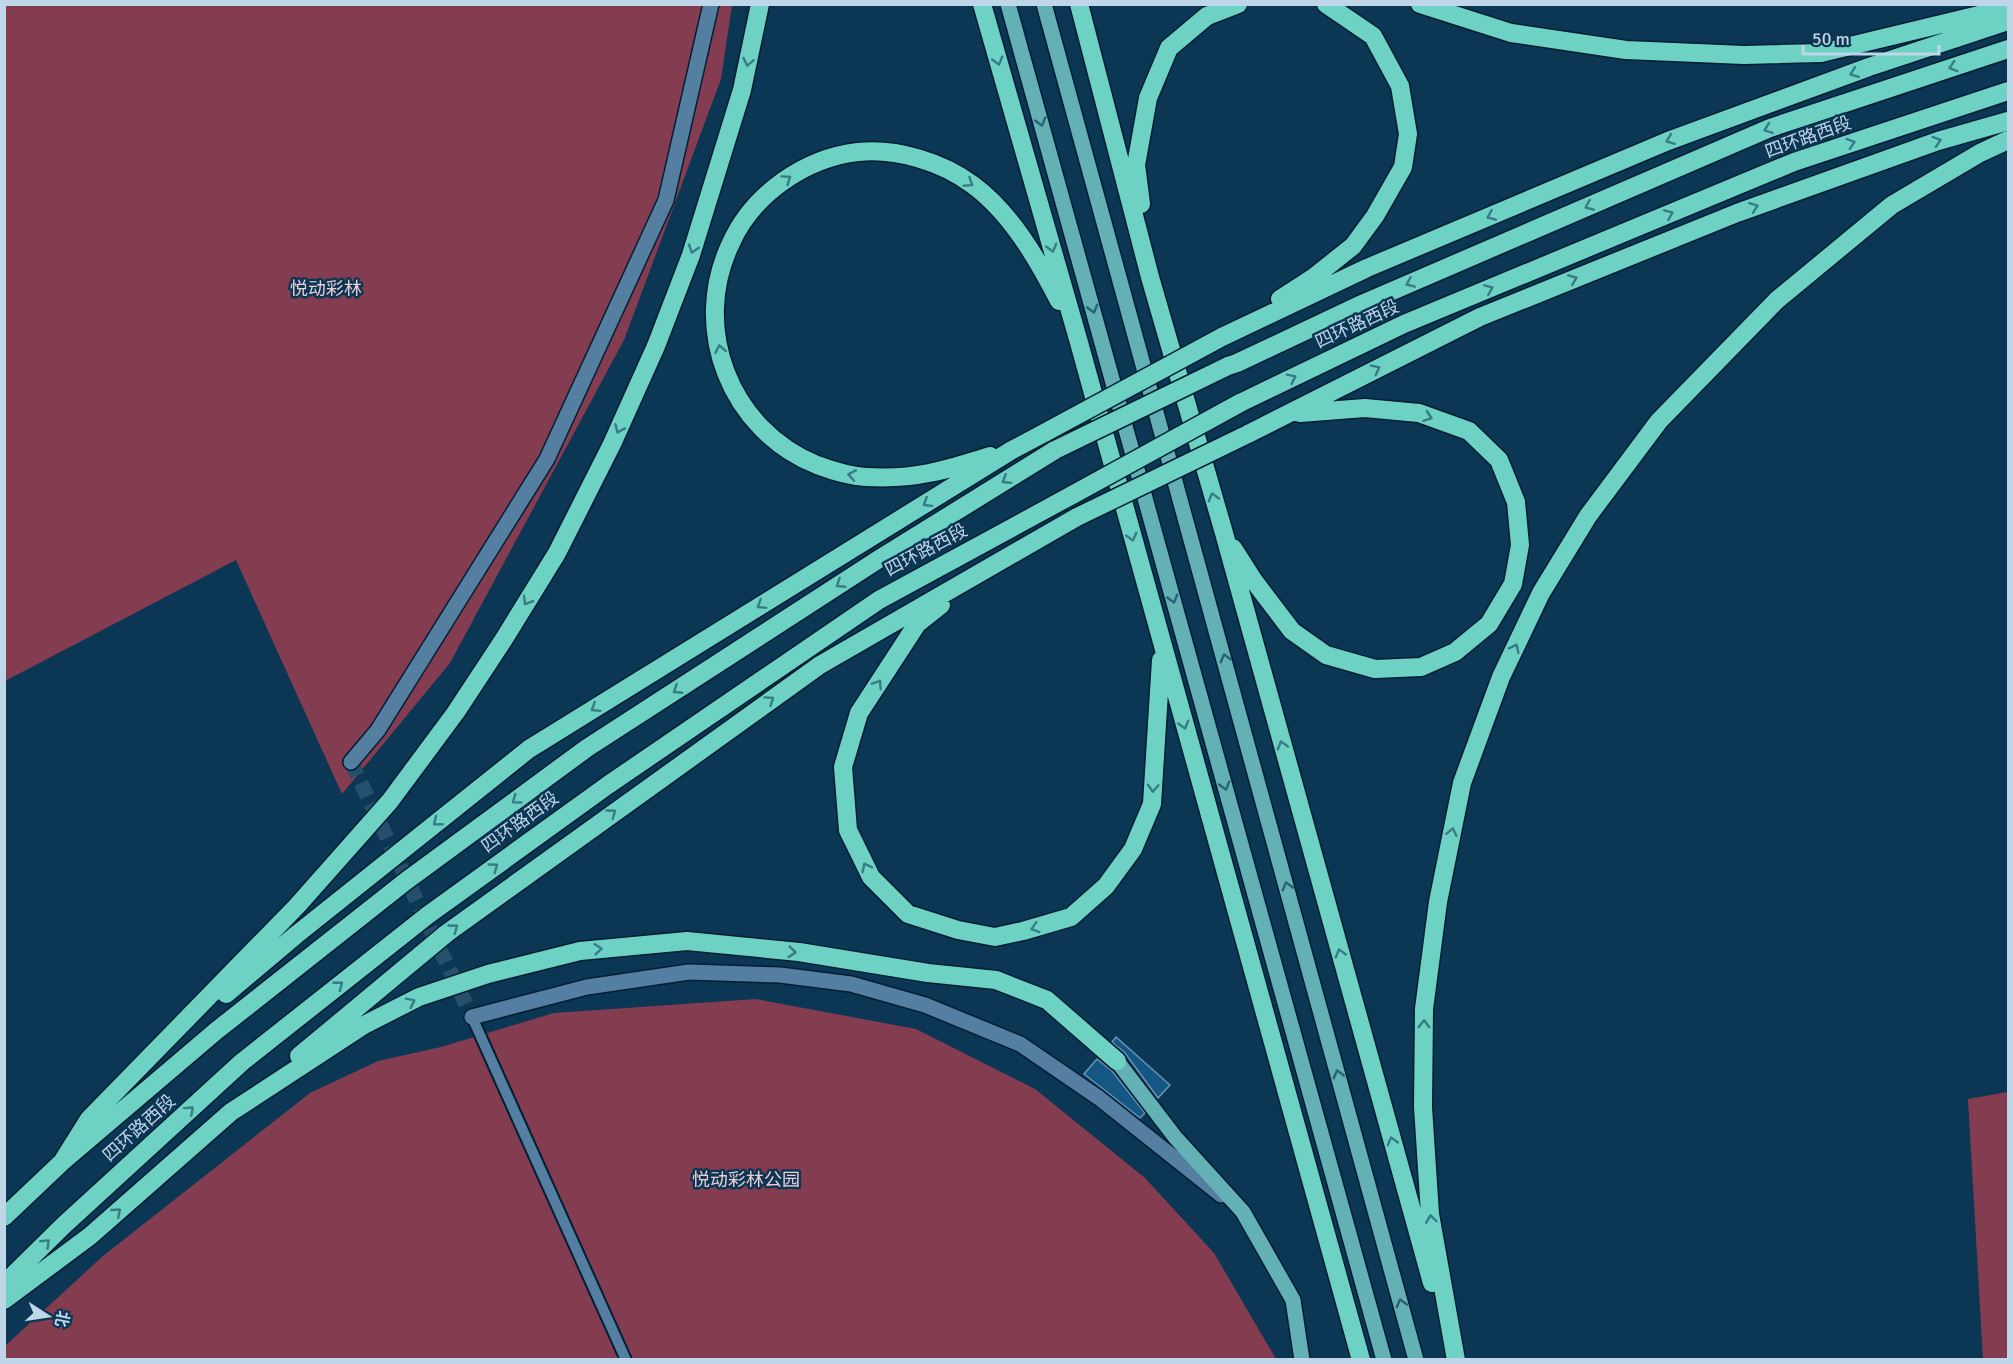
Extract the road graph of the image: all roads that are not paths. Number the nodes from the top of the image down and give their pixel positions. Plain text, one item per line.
1 (711, 4) edge
2 (760, 4) edge
3 (982, 4) edge
4 (1008, 4) edge
5 (1044, 4) edge
6 (1079, 4) edge
7 (1238, 4) edge
8 (1326, 4) edge
9 (1420, 4) edge
10 (2008, 8) edge
11 (2008, 21) edge
12 (2008, 49) edge
13 (2008, 91) edge
14 (2008, 120) edge
15 (2008, 140) edge
16 (1150, 277) junction
17 (1222, 337) junction
18 (1078, 339) junction
19 (1287, 415) junction
20 (1012, 450) junction
21 (1224, 533) junction
22 (994, 564) junction
23 (1162, 646) junction
24 (351, 762) dead end
25 (472, 1017) joint
26 (1117, 1060) joint
27 (144, 1063) junction
28 (231, 1112) junction
29 (62, 1162) junction
30 (1243, 1212) junction
31 (4, 1217) edge
32 (4, 1284) edge
33 (4, 1300) edge
34 (626, 1359) edge
35 (1302, 1359) edge
36 (1361, 1359) edge
37 (1384, 1359) edge
38 (1416, 1359) edge
39 (1454, 1359) edge

1 - 24 street
2 -> 27 highway
3 -> 18 highway
4 -> 37 main road
38 -> 5 main road
6 - 16 highway
7 - 16 highway
8 - 17 highway
9 - 10 highway
11 -> 17 highway
12 -> 29 highway, 四环路西段, bridge
32 -> 13 highway, 四环路西段, bridge
19 -> 14 highway
39 -> 15 highway
21 -> 16 highway
17 - 20 highway, bridge
20 -> 18 highway
18 -> 23 highway
19 -> 21 highway
19 - 22 highway, bridge
20 -> 27 highway
39 -> 21 highway
23 -> 22 highway
28 -> 22 highway
23 -> 36 highway
25 - 30 street
25 - 34 lane
28 -> 26 highway
26 - 30 main road
27 - 29 highway
33 -> 28 highway
29 - 31 highway, 四环路西段
30 - 35 main road

